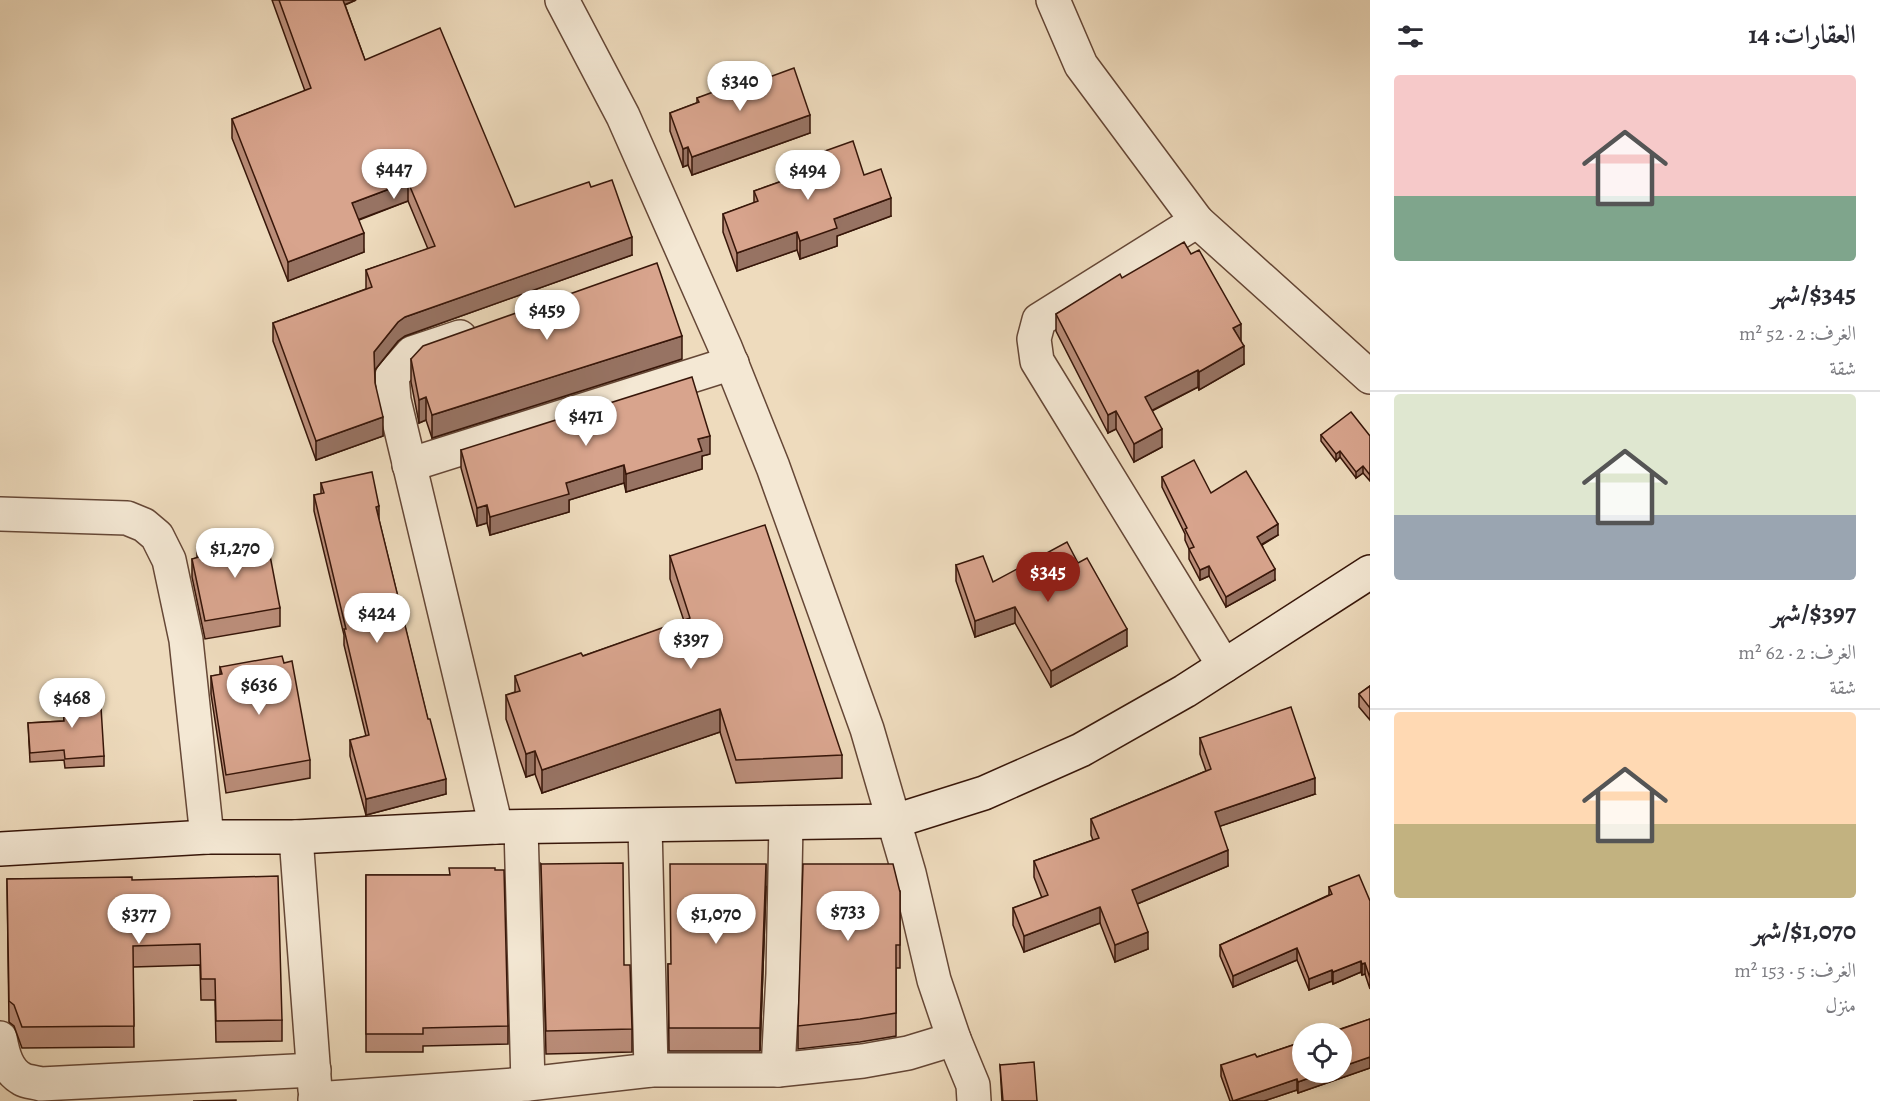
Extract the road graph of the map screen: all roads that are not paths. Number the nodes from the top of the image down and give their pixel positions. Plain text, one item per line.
1 (562, 0) edge
2 (1053, 0) edge
3 (1197, 221) junction
4 (489, 326) edge
5 (732, 363) junction
6 (1370, 377) edge
7 (409, 465) junction
8 (0, 514) edge
9 (1370, 572) edge
10 (1224, 666) junction
11 (895, 821) junction
12 (786, 823) junction
13 (645, 826) junction
14 (508, 827) junction
15 (207, 837) junction
16 (296, 837) junction
17 (0, 849) edge
18 (0, 1038) edge
19 (954, 1040) junction
20 (651, 1070) junction
21 (778, 1070) junction
22 (528, 1084) junction
23 (315, 1090) edge
24 (974, 1101) edge

1 - 5 street
2 - 3 street
3 - 6 street
3 - 10 street
4 - 7 street
5 - 7 street
5 - 11 street
7 - 14 street
8 - 15 street
9 - 10 street
10 - 11 street
11 - 12 street
11 - 19 street
12 - 13 street
12 - 21 street
13 - 14 street
13 - 20 street
14 - 16 street
14 - 22 street
15 - 16 street
15 - 17 street
16 - 23 street
18 - 23 street
19 - 21 street
19 - 24 street
20 - 21 street
20 - 22 street
22 - 23 street

